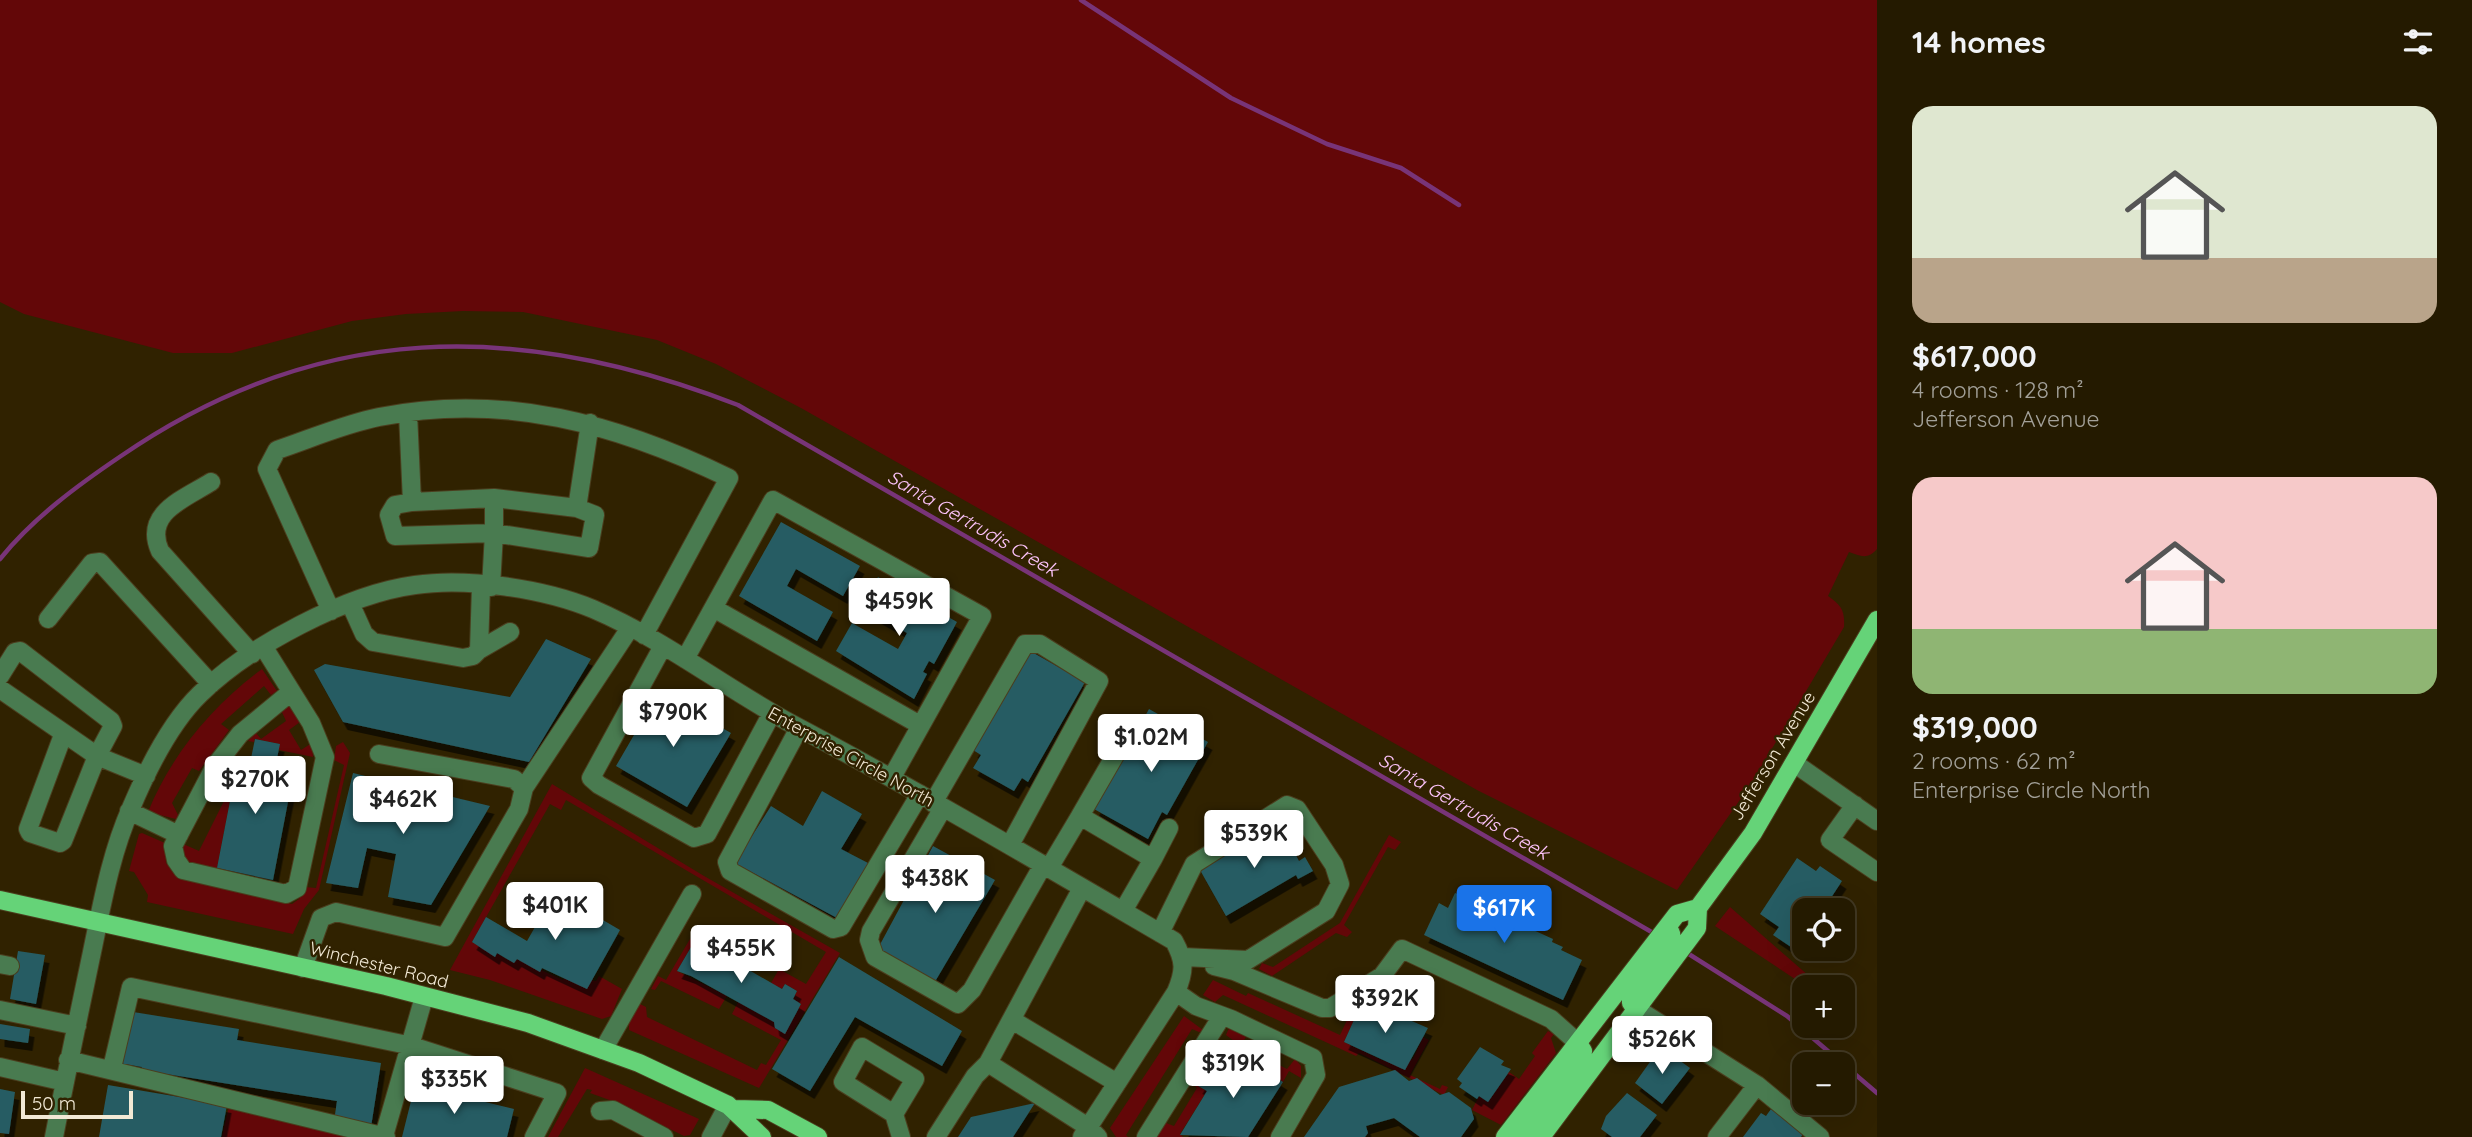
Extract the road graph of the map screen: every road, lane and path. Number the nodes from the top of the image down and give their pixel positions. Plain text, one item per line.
1 (408, 413) junction
2 (590, 423) junction
3 (211, 482) dead end
4 (494, 498) junction
5 (412, 502) junction
6 (577, 508) junction
7 (494, 533) junction
8 (486, 586) junction
9 (350, 603) junction
10 (715, 609) junction
11 (331, 611) junction
12 (48, 619) dead end
13 (1877, 620) edge
14 (637, 631) junction
15 (510, 632) dead end
16 (663, 646) junction
17 (258, 650) junction
18 (479, 650) junction
19 (685, 659) junction
20 (0, 676) edge
21 (211, 684) junction
22 (0, 689) edge
23 (291, 692) junction
24 (772, 713) junction
25 (920, 725) junction
26 (1132, 726) dead end
27 (799, 728) junction
28 (63, 735) junction
29 (379, 754) dead end
30 (97, 756) junction
31 (1794, 763) junction
32 (146, 776) junction
33 (892, 777) junction
34 (524, 788) junction
35 (932, 802) junction
36 (1854, 805) junction
37 (129, 811) junction
38 (1080, 816) junction
39 (1877, 821) edge
40 (1169, 828) dead end
41 (179, 835) junction
42 (1010, 845) junction
43 (1153, 859) junction
44 (1046, 867) junction
45 (1877, 872) edge
46 (1082, 888) junction
47 (692, 894) dead end
48 (0, 901) edge
49 (1698, 908) junction
50 (1123, 911) junction
51 (98, 924) junction
52 (1160, 933) junction
53 (1183, 957) junction
54 (303, 968) junction
55 (1647, 974) junction
56 (1176, 992) junction
57 (424, 997) junction
58 (1637, 1009) junction
59 (0, 1010) edge
60 (1222, 1016) junction
61 (1012, 1020) junction
62 (77, 1026) junction
63 (1578, 1043) junction
64 (412, 1046) junction
65 (603, 1050) junction
66 (1199, 1057) junction
67 (68, 1060) junction
68 (988, 1063) junction
69 (0, 1067) edge
70 (112, 1068) junction
71 (1220, 1070) dead end
72 (65, 1082) junction
73 (1117, 1083) junction
74 (1757, 1085) junction
75 (731, 1107) junction
76 (600, 1111) dead end
77 (894, 1114) dead end
78 (1090, 1134) edge
79 (386, 1136) edge
80 (658, 1136) edge
81 (1539, 1136) edge
82 (54, 1137) edge
83 (534, 1137) edge
84 (711, 1137) edge
85 (762, 1137) edge
86 (818, 1137) edge
87 (901, 1137) edge
88 (936, 1137) edge
89 (1146, 1137) edge
90 (1280, 1137) edge
91 (1505, 1137) edge
92 (1717, 1137) edge
93 (1820, 1137) edge

1 - 2 street
1 - 5 street
1 - 11 street
2 - 6 street
2 - 14 street
3 - 17 street
4 - 5 street
4 - 6 street
4 - 7 street
5 - 7 street
6 - 7 street
7 - 8 street
8 - 9 street, Enterprise Circle North
8 - 14 street, Enterprise Circle North
8 - 18 street
9 - 11 street, Enterprise Circle North
9 - 18 street
10 - 19 street
10 - 25 street
10 - 25 street
11 - 17 street, Enterprise Circle North
12 - 21 street
13 - 31 main road, Jefferson Avenue
14 - 16 street, Enterprise Circle North
14 - 34 street
15 - 18 street
16 - 19 street, Enterprise Circle North
16 - 24 street
17 - 21 street, Enterprise Circle North
17 - 23 street
19 - 24 street, Enterprise Circle North
20 - 30 street
21 - 32 street, Enterprise Circle North
22 - 28 street
23 - 41 street
23 - 41 street
24 - 27 street, Enterprise Circle North
25 - 33 street
26 - 38 street
27 - 33 street, Enterprise Circle North
27 - 35 street
28 - 30 street
28 - 30 street
29 - 34 street
30 - 32 street
31 - 36 street
31 - 49 main road, Jefferson Avenue
32 - 37 street, Enterprise Circle North
33 - 35 street, Enterprise Circle North
34 - 54 street
35 - 42 street, Enterprise Circle North
35 - 42 street
35 - 44 street
36 - 39 street
36 - 45 street
37 - 41 street
37 - 51 street, Enterprise Circle North
38 - 43 street
38 - 44 street
40 - 43 street
42 - 44 street, Enterprise Circle North
43 - 50 street
44 - 46 street, Enterprise Circle North
46 - 50 street, Enterprise Circle North
46 - 61 street
47 - 65 street
48 - 51 main road, Winchester Road
49 - 55 main road, Jefferson Avenue
49 - 55 main road, Jefferson Avenue
50 - 52 street, Enterprise Circle North
51 - 54 main road, Winchester Road
51 - 62 street, Enterprise Circle North
52 - 53 street, Enterprise Circle North
52 - 53 street
53 - 56 street
53 - 63 street
54 - 57 main road, Winchester Road
55 - 58 main road, Jefferson Avenue
55 - 63 main road, Jefferson Avenue
56 - 60 street
56 - 73 street
57 - 64 street
57 - 65 main road, Winchester Road
58 - 74 street
58 - 81 main road, Jefferson Avenue
59 - 62 street
60 - 66 street
60 - 90 street
61 - 68 street
61 - 73 street
62 - 67 street, Enterprise Circle North
63 - 81 main road
63 - 91 main road, Jefferson Avenue
64 - 70 street
64 - 79 street
64 - 83 street
65 - 75 main road, Winchester Road
66 - 71 street
66 - 89 street
67 - 70 street
67 - 72 street, Enterprise Circle North
68 - 78 street
68 - 88 street
69 - 72 street
70 - 79 street
72 - 82 street, Enterprise Circle North
73 - 78 street
74 - 92 street
74 - 93 street
75 - 84 street
75 - 85 main road, Winchester Road
75 - 86 main road, Winchester Road
76 - 80 street
77 - 87 street

